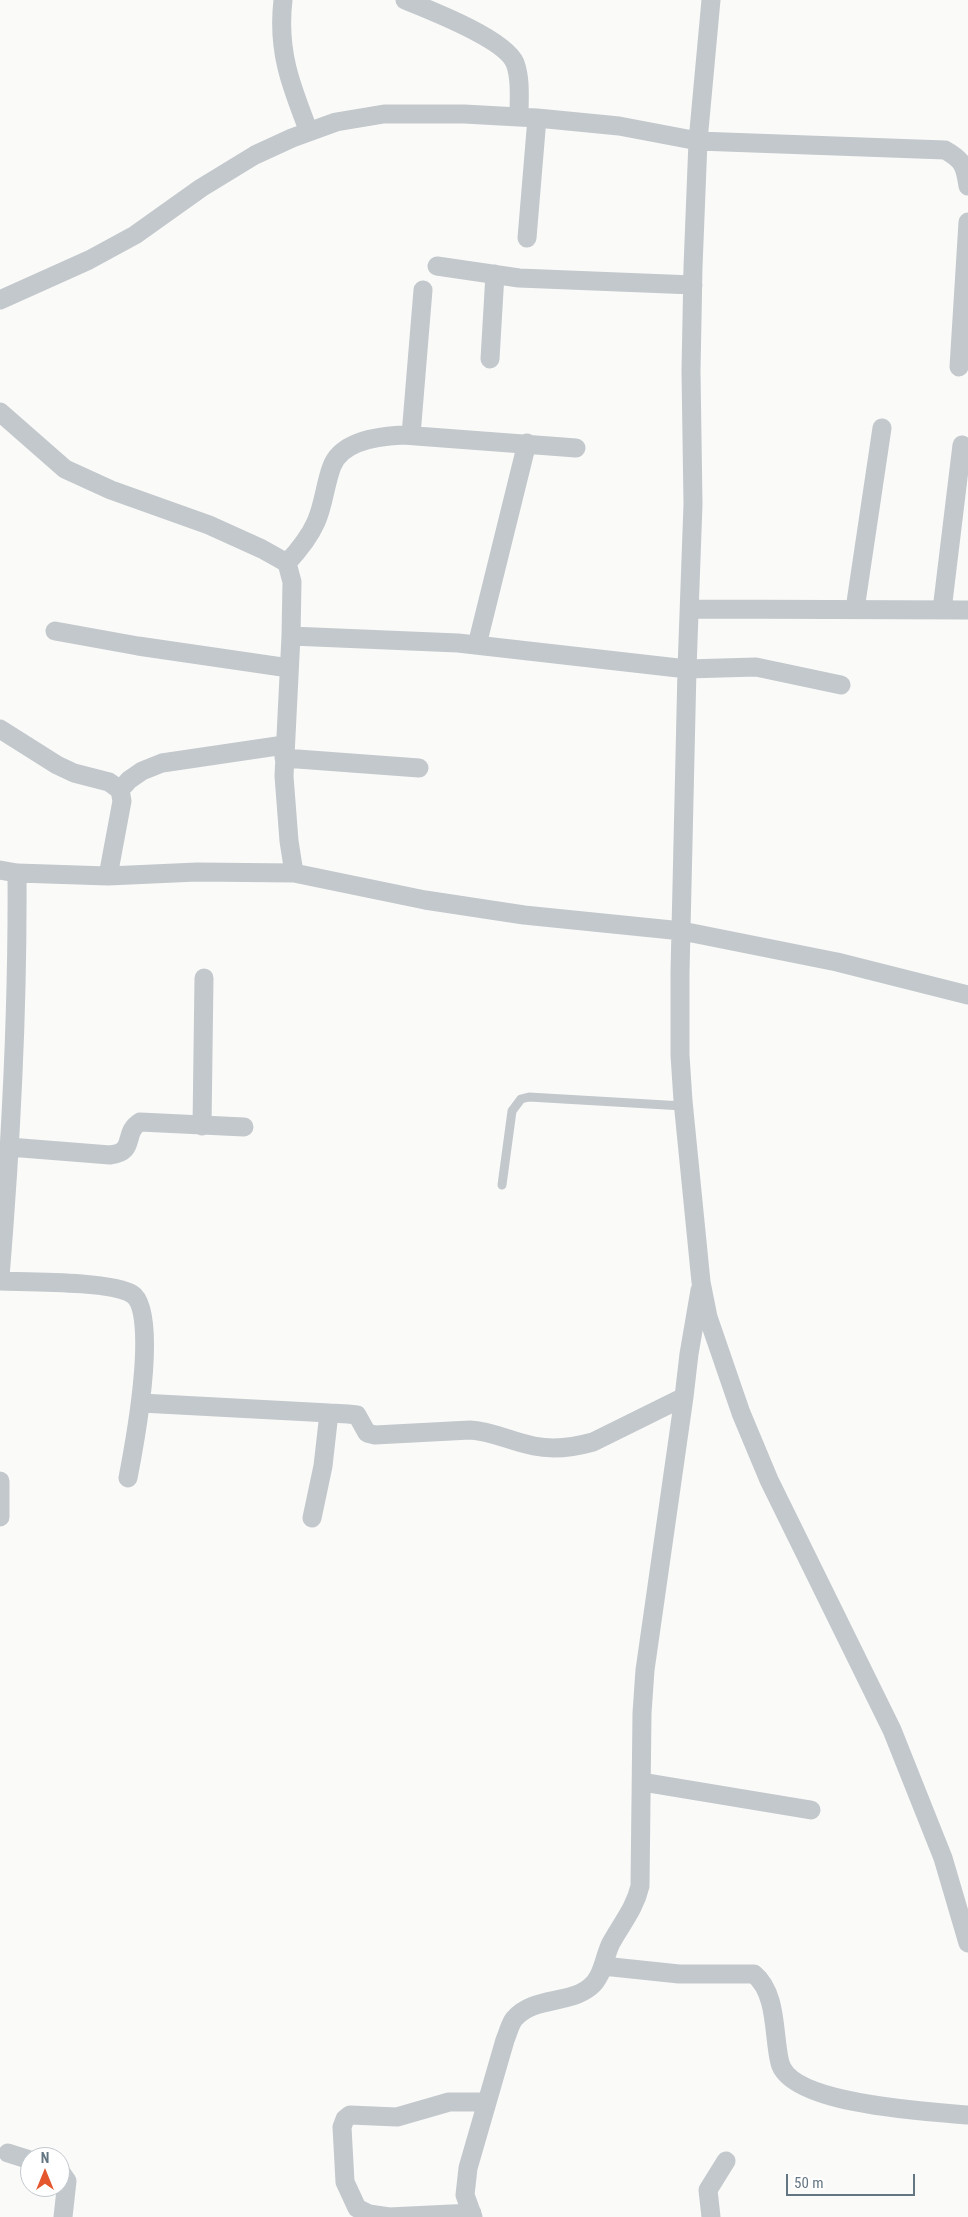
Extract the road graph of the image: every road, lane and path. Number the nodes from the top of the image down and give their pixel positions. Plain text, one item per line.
1 (283, 0) edge
2 (406, 0) edge
3 (711, 0) edge
4 (528, 117) junction
5 (310, 132) junction
6 (698, 141) junction
7 (964, 158) edge
8 (968, 186) edge
9 (968, 222) edge
10 (527, 238) dead end
11 (437, 266) dead end
12 (495, 274) junction
13 (693, 285) junction
14 (423, 290) dead end
15 (0, 300) edge
16 (966, 306) edge
17 (490, 359) dead end
18 (959, 367) dead end
19 (0, 412) edge
20 (882, 428) dead end
21 (411, 435) junction
22 (527, 443) junction
23 (962, 445) dead end
24 (576, 448) dead end
25 (287, 563) junction
26 (690, 609) junction
27 (855, 609) junction
28 (942, 610) junction
29 (968, 610) edge
30 (56, 631) dead end
31 (291, 636) junction
32 (477, 645) junction
33 (289, 668) junction
34 (687, 669) junction
35 (840, 685) dead end
36 (0, 729) edge
37 (284, 751) junction
38 (419, 768) dead end
39 (120, 790) junction
40 (8, 872) edge
41 (294, 873) junction
42 (108, 876) junction
43 (682, 931) junction
44 (204, 978) dead end
45 (968, 995) edge
46 (683, 1106) junction
47 (202, 1126) junction
48 (244, 1127) dead end
49 (9, 1147) junction
50 (502, 1185) dead end
51 (0, 1277) edge
52 (0, 1281) edge
53 (702, 1282) junction
54 (684, 1397) junction
55 (141, 1402) junction
56 (329, 1412) junction
57 (128, 1478) dead end
58 (0, 1481) edge
59 (0, 1516) edge
60 (312, 1518) dead end
61 (642, 1782) junction
62 (811, 1810) dead end
63 (968, 1943) edge
64 (603, 1966) junction
65 (487, 2102) junction
66 (968, 2115) edge
67 (8, 2153) dead end
68 (20, 2157) edge
69 (726, 2161) dead end
70 (65, 2197) edge
71 (473, 2215) edge
72 (63, 2217) edge
73 (711, 2217) edge

1 - 5 street
2 - 4 street
3 - 6 street
4 - 5 street
4 - 6 street
4 - 10 street
5 - 15 street
6 - 7 street
6 - 13 street
7 - 8 street
9 - 16 street
11 - 12 street
12 - 13 street
12 - 17 street
13 - 26 street
14 - 21 street
16 - 18 street
19 - 25 street
20 - 27 street
21 - 22 street
21 - 25 street
22 - 24 street
22 - 32 street
23 - 28 street
25 - 31 street
26 - 27 street
26 - 34 street
27 - 28 street
28 - 29 street
30 - 33 street
31 - 32 street
31 - 33 street
32 - 34 street
33 - 37 street
34 - 35 street
34 - 43 street
36 - 39 street
37 - 38 street
37 - 39 street
37 - 41 street
39 - 42 street
40 - 42 street
40 - 49 street
41 - 42 street
41 - 43 street
43 - 45 street
43 - 46 street
44 - 47 street
46 - 50 lane
46 - 53 street
47 - 48 street
47 - 49 street
49 - 51 street
52 - 55 street
53 - 54 street
53 - 63 street
54 - 56 street
54 - 61 street
55 - 56 street
55 - 57 street
56 - 60 street
58 - 59 street
61 - 62 street
61 - 64 street
64 - 65 street
64 - 66 street
65 - 71 street
65 - 71 street
67 - 68 street
69 - 73 street
70 - 72 street

